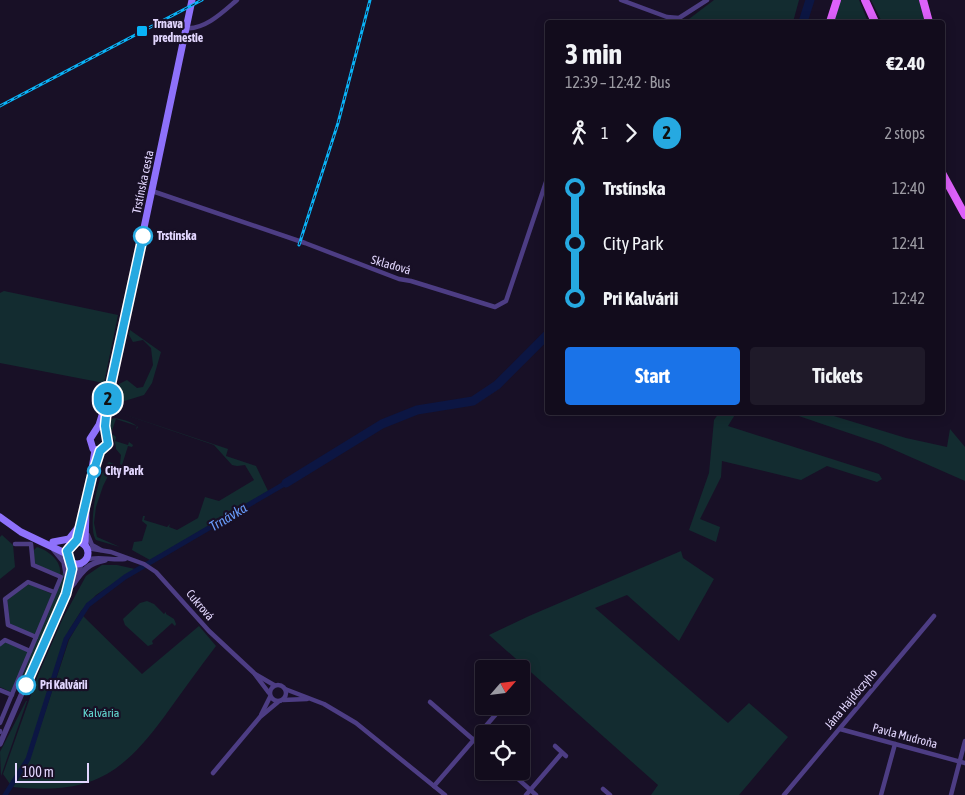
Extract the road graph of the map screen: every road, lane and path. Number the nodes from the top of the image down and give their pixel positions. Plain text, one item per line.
1 (192, 0) edge
2 (238, 0) edge
3 (620, 0) edge
4 (707, 0) edge
5 (837, 0) edge
6 (865, 0) edge
7 (923, 0) edge
8 (831, 20) edge
9 (874, 20) edge
10 (928, 20) edge
11 (186, 28) junction
12 (945, 178) edge
13 (545, 185) edge
14 (152, 191) junction
15 (965, 215) edge
16 (108, 397) junction
17 (96, 434) junction
18 (105, 435) junction
19 (98, 451) junction
20 (86, 507) junction
21 (1, 519) edge
22 (79, 524) junction
23 (86, 529) junction
24 (15, 544) dead end
25 (73, 544) junction
26 (52, 545) junction
27 (86, 547) junction
28 (103, 550) junction
29 (68, 558) junction
30 (127, 558) junction
31 (105, 560) junction
32 (84, 562) junction
33 (67, 581) junction
34 (74, 583) junction
35 (54, 592) junction
36 (66, 594) junction
37 (934, 616) dead end
38 (36, 637) junction
39 (0, 644) edge
40 (30, 651) junction
41 (254, 673) junction
42 (274, 685) junction
43 (285, 689) junction
44 (0, 690) edge
45 (12, 695) junction
46 (270, 695) junction
47 (313, 700) junction
48 (281, 701) junction
49 (430, 702) dead end
50 (0, 708) edge
51 (5, 710) junction
52 (495, 715) edge
53 (260, 717) junction
54 (0, 723) edge
55 (840, 729) junction
56 (474, 740) junction
57 (965, 741) edge
58 (0, 744) edge
59 (895, 744) junction
60 (555, 746) dead end
61 (962, 762) edge
62 (213, 773) dead end
63 (519, 780) edge
64 (434, 786) junction
65 (603, 789) dead end
66 (530, 790) junction
67 (445, 795) edge
68 (526, 795) edge
69 (536, 795) edge
70 (610, 795) edge
71 (784, 795) edge
72 (881, 795) edge
73 (951, 795) edge

1 - 11 main road, Trstínska cesta
2 - 11 street
3 - 4 street
5 - 8 main road
6 - 9 main road
7 - 10 main road
11 - 14 main road, Trstínska cesta
12 - 15 main road
13 - 14 street, Skladová
14 - 16 main road, Trstínska cesta
16 - 17 main road, Trstínska cesta
16 - 18 main road, Trstínska cesta
17 - 18 main road
17 - 19 main road, Trstínska cesta
18 - 19 main road, Trstínska cesta
19 - 20 main road, Trstínska cesta
20 - 22 main road, Trstínska cesta
20 - 23 main road, Trstínska cesta
21 - 26 main road
22 - 25 main road, Trstínska cesta
22 - 26 main road
23 - 27 main road, Trstínska cesta
23 - 28 street, Cukrová
24 - 35 street
25 - 26 main road
25 - 27 main road
25 - 29 main road, Trstínska cesta
26 - 29 main road
26 - 33 street
27 - 28 street, Cukrová
27 - 32 main road, Trstínska cesta
28 - 30 street, Cukrová
29 - 32 main road
29 - 33 street
30 - 31 street, Cukrová
30 - 41 street, Cukrová
31 - 32 street, Cukrová
31 - 34 street
32 - 34 street
33 - 36 street
34 - 36 street
35 - 38 street
35 - 38 street
36 - 58 street
37 - 55 street, Jána Hajdóczyho
38 - 40 street
39 - 40 street
40 - 45 street
41 - 42 street, Cukrová
41 - 46 street, Cukrová
42 - 43 street
42 - 46 street
43 - 47 street
43 - 48 street
44 - 45 street
45 - 51 street
46 - 48 street
46 - 53 street
47 - 48 street
47 - 64 street
48 - 53 street
49 - 56 street
50 - 51 street
51 - 54 street
52 - 56 street
53 - 62 street
55 - 59 street, Pavla Mudroňa
55 - 71 street, Jána Hajdóczyho
56 - 64 street
57 - 61 street
59 - 61 street, Pavla Mudroňa
59 - 72 street
60 - 66 street
61 - 73 street
63 - 66 street
64 - 67 street
65 - 70 street
66 - 68 street
66 - 69 street

